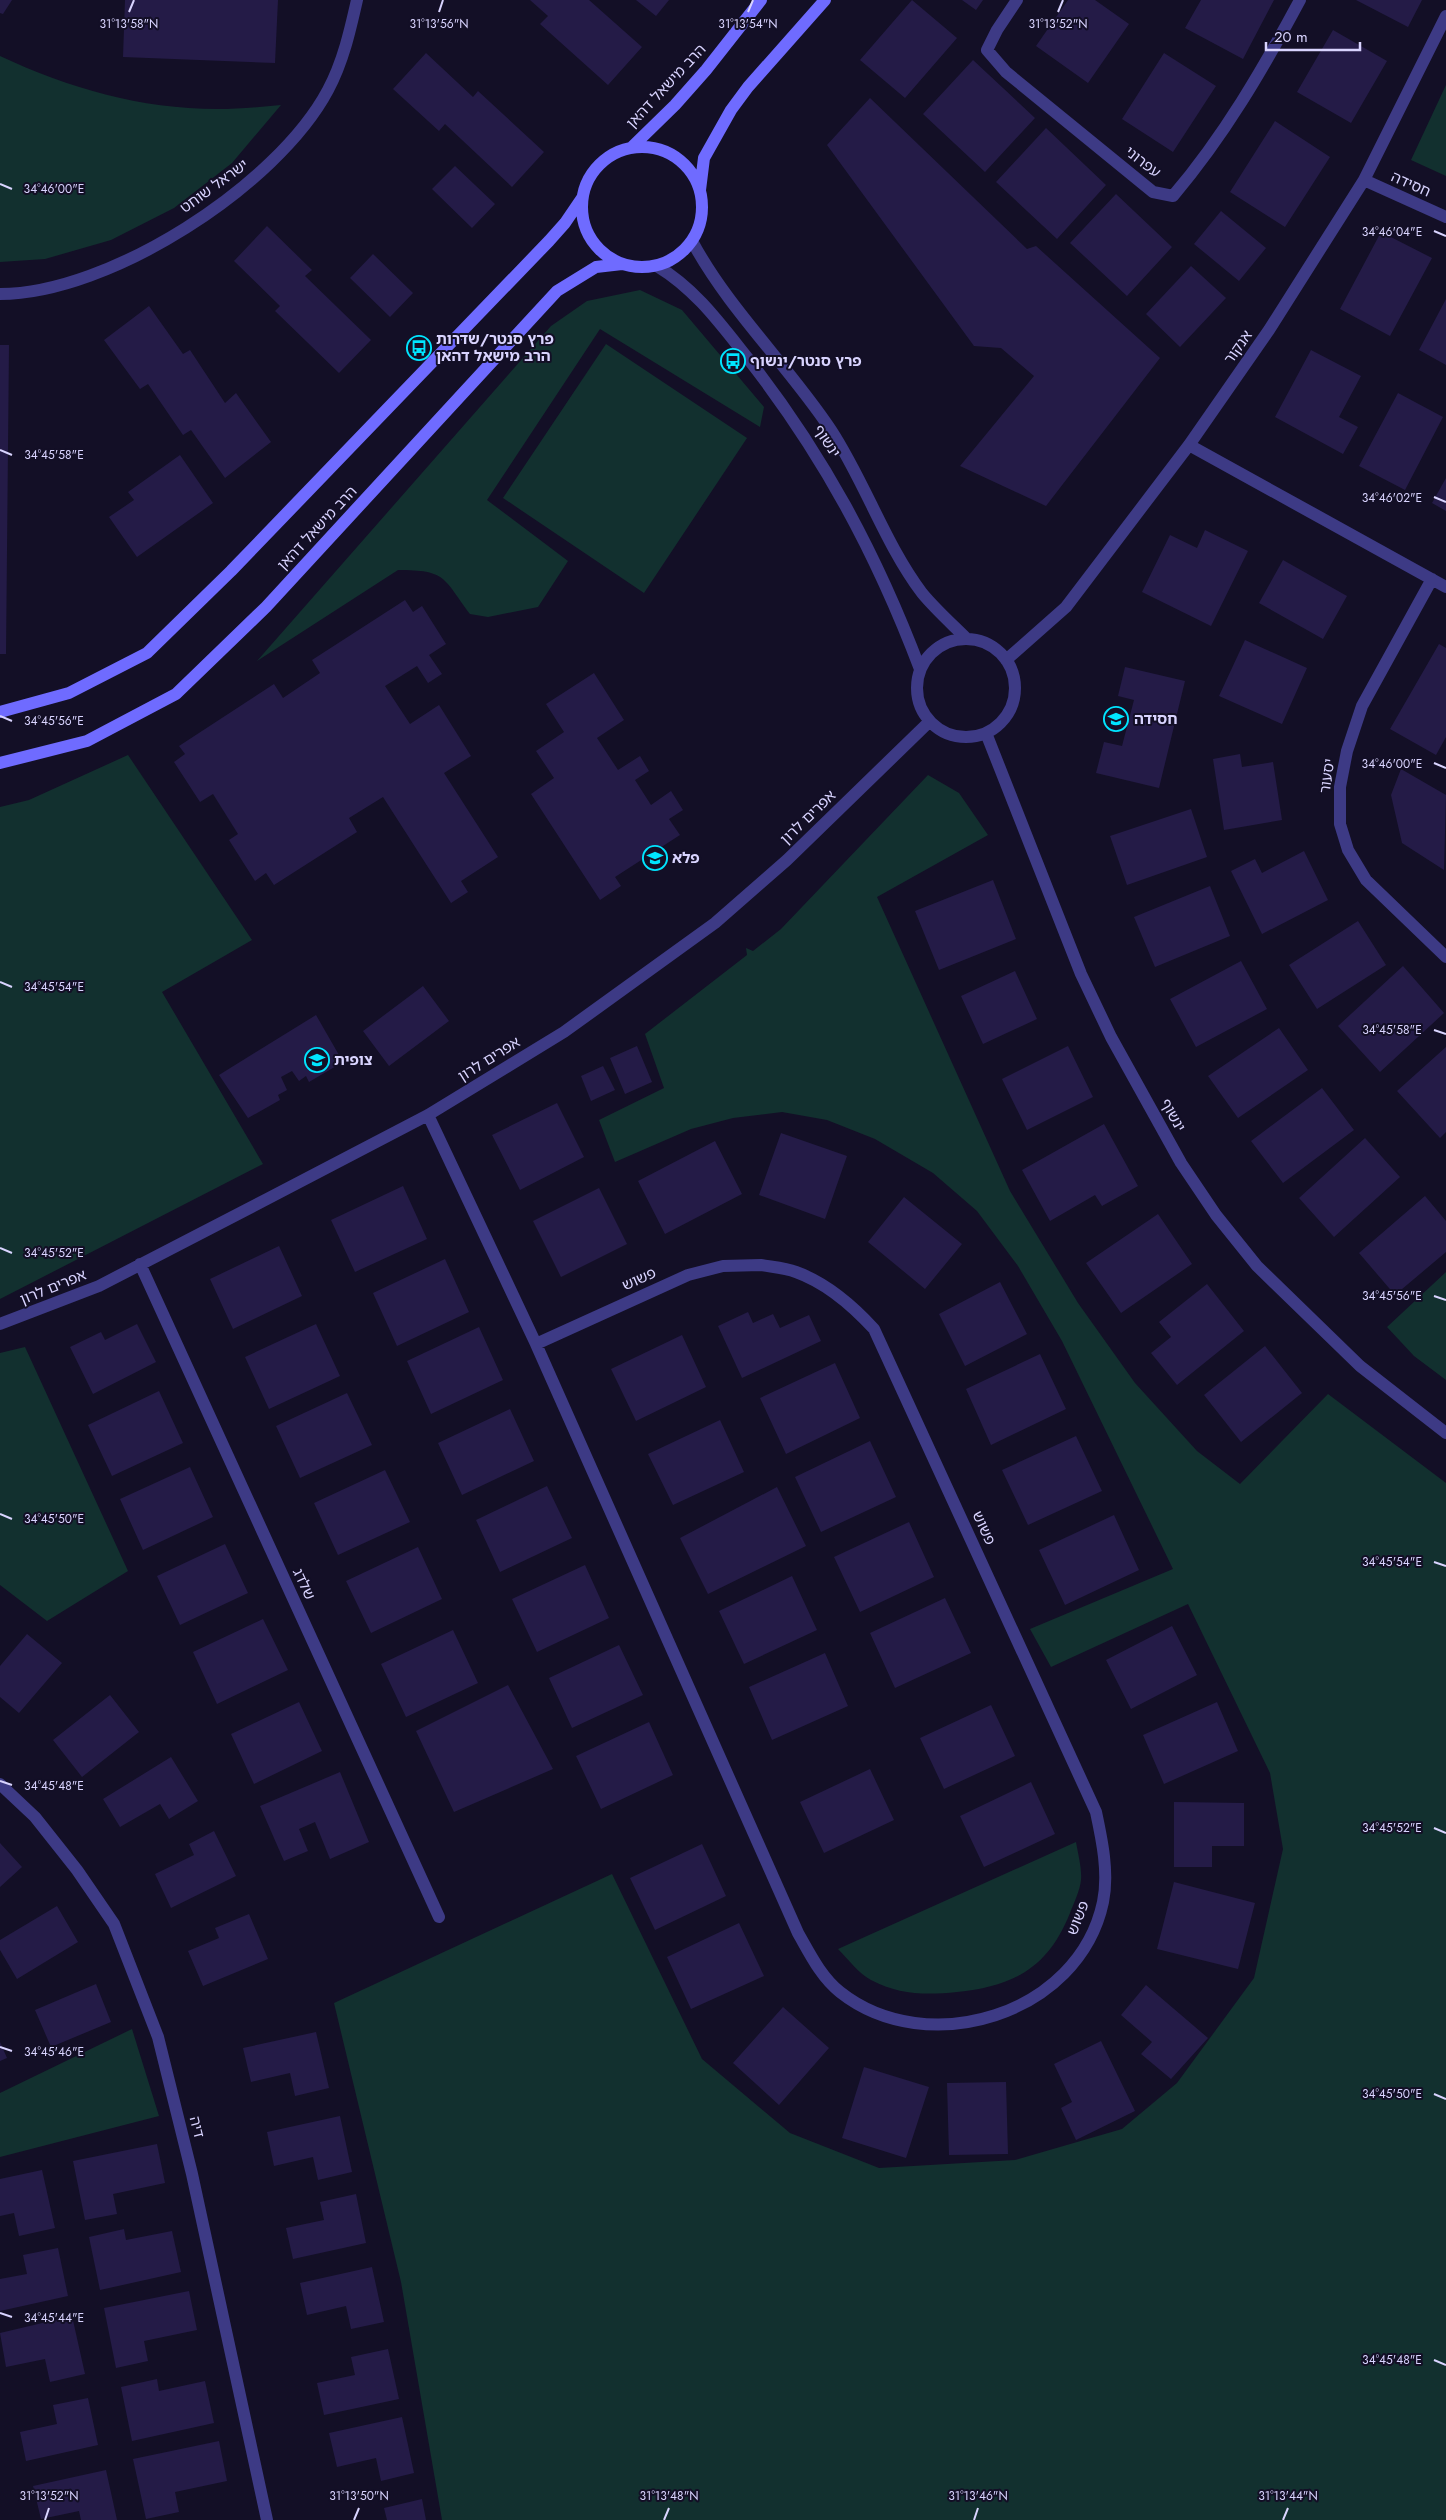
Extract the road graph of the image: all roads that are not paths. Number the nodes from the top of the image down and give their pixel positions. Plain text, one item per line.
1 (357, 0) edge
2 (761, 0) edge
3 (825, 0) edge
4 (1017, 0) edge
5 (1300, 0) edge
6 (1446, 16) edge
7 (632, 147) junction
8 (1364, 180) junction
9 (700, 192) junction
10 (582, 198) junction
11 (1446, 217) edge
12 (692, 241) junction
13 (622, 264) junction
14 (657, 266) junction
15 (0, 294) edge
16 (1189, 445) junction
17 (1432, 579) junction
18 (1446, 587) edge
19 (968, 639) junction
20 (1006, 660) junction
21 (920, 669) junction
22 (0, 712) edge
23 (929, 722) junction
24 (986, 733) junction
25 (0, 763) edge
26 (1446, 957) edge
27 (428, 1116) junction
28 (140, 1264) junction
29 (0, 1324) edge
30 (536, 1344) junction
31 (1446, 1433) edge
32 (0, 1784) edge
33 (439, 1917) dead end
34 (267, 2520) edge

1 - 15 street, ישראל שוחט
2 - 7 street, הרב מישאל דהאן
3 - 9 street
4 - 5 street, עפרוני
6 - 8 street, אנקור
7 - 9 street
7 - 10 street
8 - 11 street, חסידה
8 - 16 street, אנקור
9 - 12 street
10 - 13 street
10 - 22 street, הרב מישאל דהאן
12 - 14 street
12 - 19 street, ינשוף
13 - 14 street
13 - 25 street, הרב מישאל דהאן
14 - 21 street, ינשוף
16 - 17 street
16 - 20 street, אנקור
17 - 18 street
17 - 26 street, יסעור
19 - 20 street
19 - 21 street
20 - 24 street
21 - 23 street
23 - 24 street
23 - 27 street, אפרים לרון
24 - 31 street, ינשוף
27 - 28 street, אפרים לרון
27 - 30 street, פשוש
28 - 29 street, אפרים לרון
28 - 33 street, שלדג
30 - 30 street, פשוש
32 - 34 street, דיה

